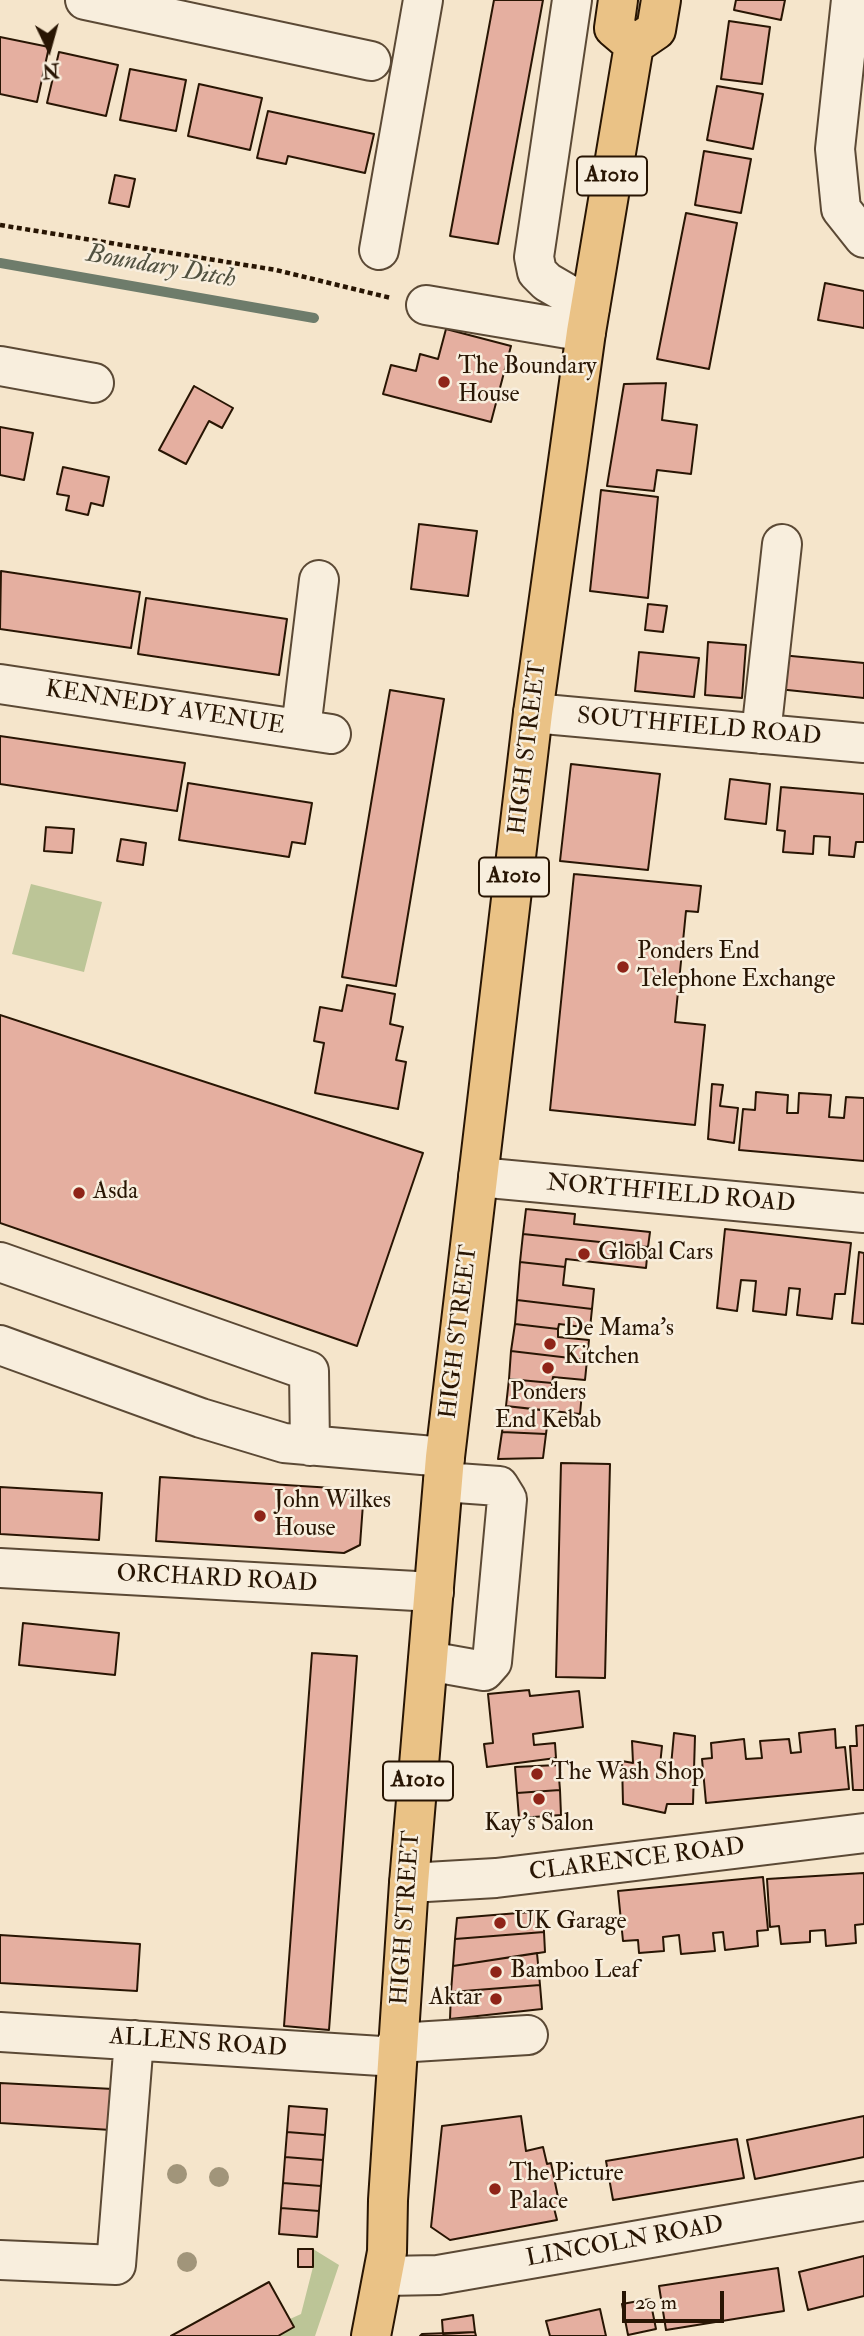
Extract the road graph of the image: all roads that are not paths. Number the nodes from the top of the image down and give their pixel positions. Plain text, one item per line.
1 (86, 0) edge
2 (423, 0) edge
3 (572, 0) edge
4 (618, 0) edge
5 (660, 0) edge
6 (851, 0) edge
7 (634, 45) junction
8 (371, 61) dead end
9 (864, 238) edge
10 (379, 250) dead end
11 (426, 305) road end
12 (588, 319) junction
13 (0, 366) edge
14 (94, 383) dead end
15 (782, 544) dead end
16 (319, 580) dead end
17 (0, 684) edge
18 (533, 713) junction
19 (761, 734) junction
20 (864, 743) edge
21 (478, 1177) junction
22 (864, 1213) edge
23 (0, 1262) edge
24 (0, 1345) edge
25 (310, 1446) junction
26 (444, 1469) junction
27 (0, 1568) edge
28 (434, 1591) junction
29 (428, 1661) junction
30 (864, 1833) edge
31 (409, 1883) junction
32 (0, 2032) edge
33 (528, 2035) dead end
34 (134, 2040) junction
35 (397, 2050) junction
36 (864, 2201) edge
37 (0, 2260) edge
38 (385, 2276) junction
39 (371, 2336) edge

1 - 8 street
2 - 10 street
3 - 12 street
4 - 7 main road
5 - 7 main road
6 - 9 street
7 - 12 main road, A1010
11 - 12 street
12 - 18 main road, HIGH STREET / A1010
13 - 14 street
15 - 19 street
16 - 17 street, KENNEDY AVENUE
18 - 19 street, SOUTHFIELD ROAD
18 - 21 main road, HIGH STREET / A1010
19 - 20 street, SOUTHFIELD ROAD
21 - 22 street, NORTHFIELD ROAD
21 - 26 main road, HIGH STREET / A1010
23 - 25 street
24 - 25 street
25 - 26 street
26 - 28 main road, HIGH STREET / A1010
26 - 29 street
27 - 28 street, ORCHARD ROAD
28 - 29 main road, HIGH STREET / A1010
29 - 31 main road, HIGH STREET / A1010
30 - 31 street, CLARENCE ROAD
31 - 35 main road, HIGH STREET / A1010
32 - 34 street, ALLENS ROAD
33 - 35 street, ALLENS ROAD
34 - 35 street, ALLENS ROAD
34 - 37 street
35 - 38 main road, HIGH STREET / A1010
36 - 38 street, LINCOLN ROAD
38 - 39 main road, HIGH STREET / A1010

